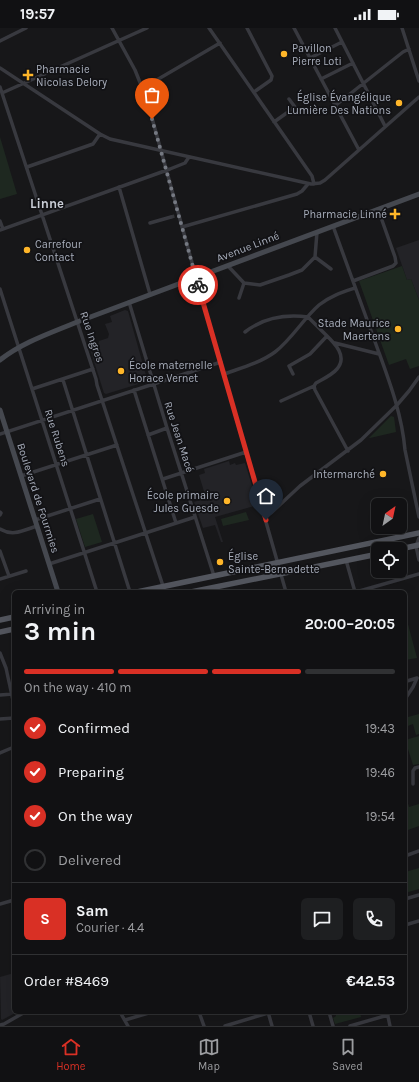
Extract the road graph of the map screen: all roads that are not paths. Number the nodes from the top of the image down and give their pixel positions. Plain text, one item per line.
1 (26, 28) edge
2 (112, 28) edge
3 (148, 28) edge
4 (209, 28) edge
5 (247, 28) edge
6 (294, 28) edge
7 (334, 28) edge
8 (402, 28) edge
9 (0, 41) edge
10 (119, 41) junction
11 (342, 42) junction
12 (220, 43) junction
13 (409, 49) junction
14 (310, 58) junction
15 (353, 63) junction
16 (0, 68) edge
17 (322, 80) junction
18 (419, 81) edge
19 (24, 83) junction
20 (363, 84) junction
21 (0, 87) edge
22 (143, 88) junction
23 (254, 92) junction
24 (2, 93) junction
25 (419, 97) edge
26 (289, 99) dead end
27 (336, 105) junction
28 (274, 122) junction
29 (385, 126) junction
30 (100, 134) junction
31 (360, 150) junction
32 (161, 151) junction
33 (188, 157) junction
34 (27, 167) junction
35 (166, 170) junction
36 (308, 184) junction
37 (314, 184) junction
38 (119, 187) junction
39 (419, 194) edge
40 (378, 209) junction
41 (42, 215) junction
42 (171, 217) tunnel mouth
43 (0, 221) edge
44 (150, 223) dead end
45 (333, 226) junction
46 (182, 227) junction
47 (1, 230) edge
48 (317, 232) junction
49 (315, 257) junction
50 (228, 266) junction
51 (331, 269) dead end
52 (196, 278) junction
53 (353, 281) junction
54 (244, 283) junction
55 (356, 288) junction
56 (0, 289) edge
57 (150, 294) junction
58 (239, 298) dead end
59 (129, 302) junction
60 (2, 303) edge
61 (308, 317) junction
62 (77, 322) junction
63 (245, 332) dead end
64 (327, 336) junction
65 (334, 343) junction
66 (18, 347) junction
67 (0, 354) edge
68 (379, 354) junction
69 (0, 360) edge
70 (220, 362) junction
71 (93, 369) junction
72 (224, 374) junction
73 (293, 374) dead end
74 (419, 377) edge
75 (63, 380) junction
76 (153, 384) junction
77 (314, 386) junction
78 (32, 389) junction
79 (134, 390) junction
80 (102, 400) junction
81 (281, 401) dead end
82 (397, 405) junction
83 (0, 410) edge
84 (72, 410) junction
85 (42, 420) junction
86 (167, 428) junction
87 (7, 432) junction
88 (0, 434) edge
89 (148, 435) junction
90 (117, 445) junction
91 (348, 451) junction
92 (246, 452) junction
93 (86, 455) junction
94 (56, 465) junction
95 (181, 473) junction
96 (21, 476) junction
97 (162, 479) junction
98 (100, 499) junction
99 (70, 509) junction
100 (0, 512) edge
101 (0, 516) edge
102 (265, 516) junction
103 (195, 517) junction
104 (419, 517) edge
105 (35, 520) junction
106 (176, 523) junction
107 (37, 526) junction
108 (0, 529) edge
109 (146, 533) junction
110 (419, 533) edge
111 (419, 538) edge
112 (114, 543) junction
113 (418, 546) edge
114 (407, 548) edge
115 (0, 551) edge
116 (84, 553) junction
117 (371, 555) edge
118 (346, 560) junction
119 (419, 560) edge
120 (278, 563) junction
121 (49, 564) junction
122 (26, 571) dead end
123 (281, 573) junction
124 (419, 574) edge
125 (9, 576) junction
126 (214, 576) junction
127 (0, 579) edge
128 (164, 589) edge
129 (57, 590) edge
130 (96, 590) edge
131 (129, 590) edge
132 (203, 590) edge
133 (285, 590) edge
134 (354, 590) edge
135 (362, 590) edge
136 (12, 617) edge
137 (0, 620) edge
138 (12, 629) edge
139 (0, 632) edge
140 (0, 653) edge
141 (418, 678) edge
142 (407, 681) edge
143 (12, 690) edge
144 (12, 694) edge
145 (0, 695) edge
146 (407, 696) edge
147 (0, 718) edge
148 (12, 718) edge
149 (12, 748) edge
150 (0, 753) edge
151 (419, 767) edge
152 (413, 784) dead end
153 (419, 851) edge
154 (407, 855) edge
155 (419, 894) edge
156 (407, 897) edge
157 (12, 901) edge
158 (0, 904) edge
159 (419, 921) edge
160 (407, 924) edge
161 (22, 1014) edge
162 (121, 1014) edge
163 (145, 1014) edge
164 (200, 1014) edge
165 (262, 1014) edge
166 (269, 1014) edge
167 (310, 1014) edge
168 (330, 1014) edge
169 (388, 1014) edge
170 (125, 1020) junction
171 (3, 1025) edge
172 (128, 1026) edge
173 (204, 1026) edge
174 (225, 1026) edge
175 (272, 1026) edge
176 (313, 1026) edge
177 (333, 1026) edge
178 (350, 1026) edge
179 (390, 1026) edge

1 - 9 street
2 - 10 street
3 - 10 street
4 - 12 street
5 - 23 street
6 - 14 street
7 - 11 street
8 - 13 street
10 - 19 street
10 - 22 street
11 - 14 street
11 - 15 street
12 - 22 street
12 - 23 street
13 - 18 street
13 - 20 street
14 - 17 street
15 - 17 street
15 - 20 street
16 - 19 street
17 - 27 street
19 - 24 street
19 - 30 street
20 - 27 street
20 - 29 street
21 - 24 street, Rue Ingres
22 - 32 street
23 - 28 street
24 - 34 street, Rue Ingres
25 - 29 street
26 - 28 street
27 - 31 street
28 - 37 street
29 - 31 street
30 - 32 street
30 - 34 street
31 - 37 street
32 - 33 street
32 - 35 street
33 - 35 street
33 - 36 street
34 - 41 street, Rue Ingres
35 - 38 street
35 - 46 street
36 - 37 street
36 - 46 street
38 - 41 street
38 - 57 street
39 - 40 street, Avenue Linné
40 - 45 street, Avenue Linné
40 - 53 street
41 - 47 street
41 - 62 street, Rue Ingres
42 - 44 street
43 - 47 street
45 - 48 street, Avenue Linné
45 - 53 street
46 - 52 street
48 - 49 street
48 - 50 street, Avenue Linné
49 - 51 street
49 - 54 street
50 - 52 street, Avenue Linné
50 - 54 street
52 - 57 street, Avenue Linné
52 - 70 street
53 - 55 street
54 - 58 street
55 - 61 street
55 - 68 street
56 - 60 street, Rue Rubens
57 - 59 street, Avenue Linné
59 - 62 street, Avenue Linné
59 - 76 street, Rue Jean Macé
60 - 66 street, Rue Rubens
61 - 63 street
61 - 64 street
61 - 72 street
62 - 66 street, Avenue Linné
62 - 71 street, Rue Ingres
64 - 65 street
64 - 73 street
65 - 68 street
65 - 77 street
66 - 67 street, Avenue Linné
66 - 69 street, Avenue Linné
66 - 78 street, Rue Rubens
68 - 82 street
70 - 72 street
70 - 76 street
71 - 75 street
71 - 80 street, Rue Ingres
72 - 92 street
74 - 82 street
75 - 78 street
75 - 84 street
76 - 79 street
76 - 86 street, Rue Jean Macé
77 - 81 street
77 - 91 street
78 - 85 street, Rue Rubens
79 - 80 street
79 - 89 street
80 - 84 street
80 - 90 street, Rue Ingres
82 - 91 street
82 - 104 street
83 - 87 street, Boulevard de Fourmies
84 - 85 street
84 - 93 street
85 - 87 street
85 - 94 street, Rue Rubens
86 - 89 street
86 - 95 street, Rue Jean Macé
87 - 88 street
87 - 96 street, Boulevard de Fourmies
89 - 97 street
90 - 93 street
90 - 109 street, Rue Ingres
91 - 102 street
92 - 95 street
92 - 102 street
93 - 94 street
93 - 98 street
94 - 96 street
94 - 99 street, Rue Rubens
95 - 97 street
95 - 103 street, Rue Jean Macé
96 - 105 street, Boulevard de Fourmies
97 - 106 street
98 - 99 street
98 - 112 street
99 - 105 street
99 - 116 street, Rue Rubens
100 - 101 street
102 - 120 street
103 - 106 street
103 - 126 street, Rue Jean Macé
105 - 107 street, Boulevard de Fourmies
106 - 109 street
107 - 108 street
107 - 121 street, Boulevard de Fourmies
109 - 112 street
109 - 128 street, Rue Ingres
110 - 120 main road
111 - 113 street
112 - 116 street
112 - 131 street
113 - 114 main road
113 - 119 street
115 - 125 street
116 - 121 street
116 - 130 street, Rue Rubens
117 - 118 main road
118 - 123 main road
118 - 134 street
120 - 123 street
120 - 126 main road
121 - 129 street, Boulevard de Fourmies
122 - 125 street
123 - 132 main road
123 - 133 street
124 - 135 street
125 - 127 street
126 - 128 main road
136 - 137 main road
138 - 139 main road
140 - 143 street
141 - 142 street
141 - 146 street
144 - 145 street
147 - 148 street
149 - 150 street
151 - 152 street
153 - 154 street
155 - 156 street
157 - 158 street
159 - 160 street
161 - 171 street
162 - 170 street
163 - 170 street
164 - 173 street
165 - 174 street
166 - 175 street
167 - 176 street
168 - 177 street
169 - 178 street
169 - 179 street
170 - 172 street

